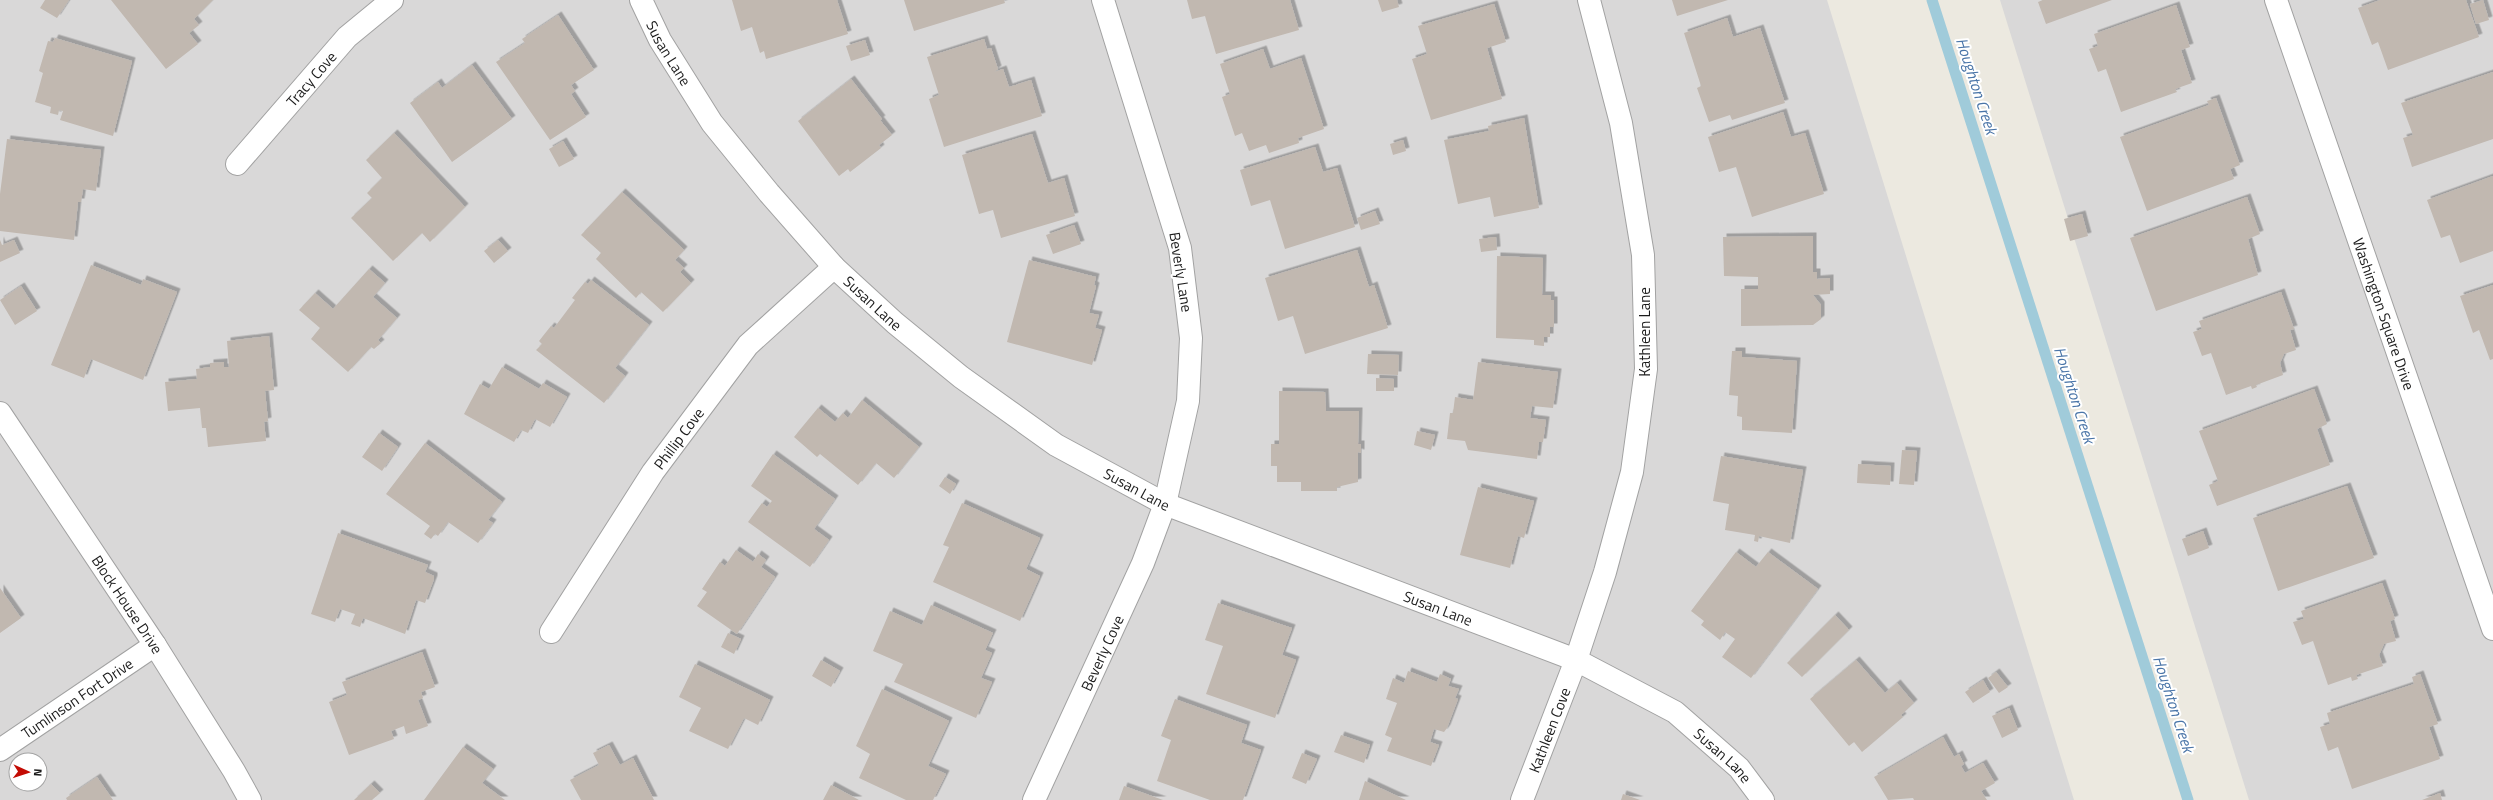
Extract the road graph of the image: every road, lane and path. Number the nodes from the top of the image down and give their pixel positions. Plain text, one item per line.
1 (392, 0) edge
2 (641, 0) edge
3 (1103, 0) edge
4 (1589, 0) edge
5 (2276, 0) edge
6 (237, 164) dead end
7 (834, 266) junction
8 (0, 413) edge
9 (1165, 504) junction
10 (2493, 629) edge
11 (551, 632) dead end
12 (155, 645) junction
13 (1576, 660) junction
14 (0, 750) edge
15 (250, 800) edge
16 (1034, 800) edge
17 (1522, 800) edge
18 (1763, 800) edge

1 - 6 street, Tracy Cove
2 - 7 street, Susan Lane
3 - 9 street, Beverly Lane
4 - 13 street, Kathleen Lane
5 - 10 street, Washington Square Drive
7 - 9 street, Susan Lane
7 - 11 street, Phillip Cove
8 - 12 street, Block House Drive
9 - 13 street, Susan Lane
9 - 16 street, Beverly Cove
12 - 14 street, Tumlinson Fort Drive
12 - 15 street, Block House Drive
13 - 17 street, Kathleen Cove
13 - 18 street, Susan Lane

